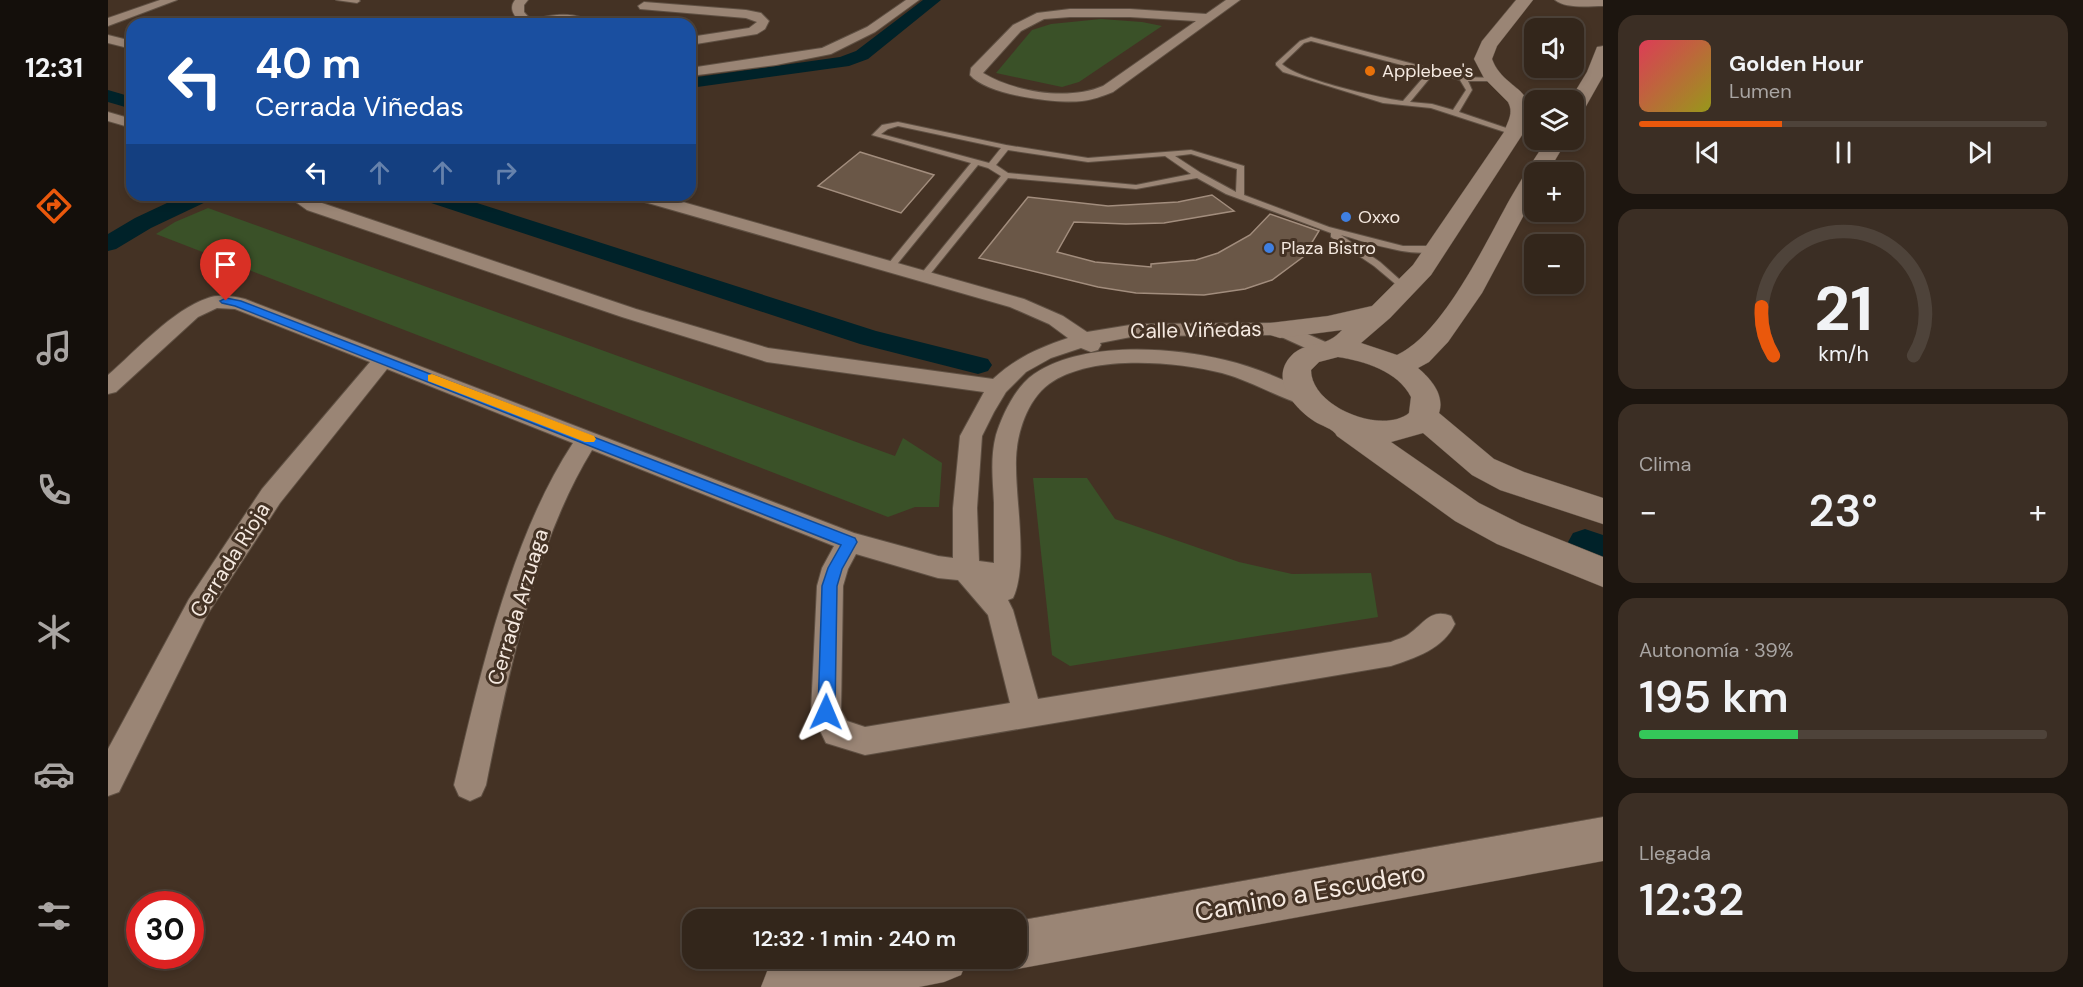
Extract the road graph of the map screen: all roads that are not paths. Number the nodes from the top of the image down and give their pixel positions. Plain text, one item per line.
1 (171, 0) edge
2 (339, 0) edge
3 (522, 0) edge
4 (913, 0) edge
5 (1234, 0) edge
6 (1525, 0) edge
7 (1561, 0) edge
8 (357, 1) edge
9 (1603, 2) edge
10 (646, 3) edge
11 (524, 18) edge
12 (544, 18) edge
13 (564, 18) edge
14 (636, 18) edge
15 (1208, 18) junction
16 (108, 22) edge
17 (108, 39) edge
18 (696, 40) edge
19 (126, 44) edge
20 (1603, 51) edge
21 (696, 71) edge
22 (1432, 71) junction
23 (1463, 78) junction
24 (1494, 79) junction
25 (1584, 93) edge
26 (1404, 104) junction
27 (1455, 112) junction
28 (108, 116) edge
29 (126, 122) edge
30 (1514, 132) junction
31 (1006, 147) junction
32 (1167, 153) junction
33 (976, 162) junction
34 (991, 166) junction
35 (1006, 175) junction
36 (1198, 175) junction
37 (1524, 195) edge
38 (1240, 196) junction
39 (304, 201) edge
40 (661, 201) edge
41 (1326, 229) junction
42 (1434, 249) junction
43 (891, 267) junction
44 (924, 276) junction
45 (1405, 289) junction
46 (1381, 312) junction
47 (1280, 328) junction
48 (1084, 339) junction
49 (1330, 349) junction
50 (1104, 358) junction
51 (384, 359) junction
52 (1397, 366) junction
53 (108, 387) edge
54 (998, 387) junction
55 (1307, 399) junction
56 (1423, 416) junction
57 (1339, 422) junction
58 (971, 436) junction
59 (588, 438) junction
60 (1004, 446) junction
61 (1603, 511) edge
62 (850, 542) junction
63 (966, 571) junction
64 (1603, 572) edge
65 (1007, 575) junction
66 (999, 610) junction
67 (1441, 624) dead end
68 (1027, 713) junction
69 (108, 782) edge
70 (470, 784) dead end
71 (1603, 840) edge
72 (1027, 943) edge
73 (884, 969) edge
74 (786, 987) edge

1 - 16 street
2 - 8 lane
3 - 11 street
4 - 21 street
5 - 15 street
6 - 24 main road
7 - 9 street
10 - 14 street
10 - 18 street
12 - 13 street
15 - 15 street
17 - 19 street
20 - 25 main road
22 - 23 lane
22 - 26 lane
22 - 26 lane
23 - 24 lane
23 - 27 lane
24 - 30 main road
26 - 27 lane
27 - 30 lane
28 - 29 street
30 - 42 main road
31 - 32 lane
31 - 33 lane
31 - 34 lane
32 - 36 lane
32 - 38 lane
33 - 34 lane
33 - 43 lane
34 - 35 lane
35 - 36 lane
35 - 44 lane
36 - 38 lane
37 - 52 main road
38 - 41 lane
39 - 54 street
40 - 43 street
41 - 42 lane
41 - 45 lane
42 - 45 main road
43 - 44 street
44 - 48 street
45 - 46 main road
46 - 47 main road
46 - 49 main road
47 - 48 street, Calle Viñedas
47 - 49 street, Calle Viñedas
48 - 50 street
48 - 54 street, Calle Viñedas
49 - 52 main road
49 - 55 main road
50 - 55 street, Calle Viñedas
50 - 60 street, Calle Viñedas
51 - 53 street
51 - 59 street
51 - 69 street, Cerrada Rioja
52 - 56 main road
54 - 58 street, Calle Viñedas
55 - 57 main road
56 - 57 main road
56 - 61 main road
57 - 64 main road
58 - 60 street
58 - 63 street, Calle Viñedas
59 - 62 street
59 - 70 street, Cerrada Arzuaga
60 - 65 street, Calle Viñedas
62 - 63 street
62 - 68 street
63 - 65 street
63 - 66 street, Calle Viñedas
65 - 66 street, Calle Viñedas
66 - 68 street, Calle Viñedas
67 - 68 street
71 - 72 main road, Camino a Escudero
73 - 74 main road

